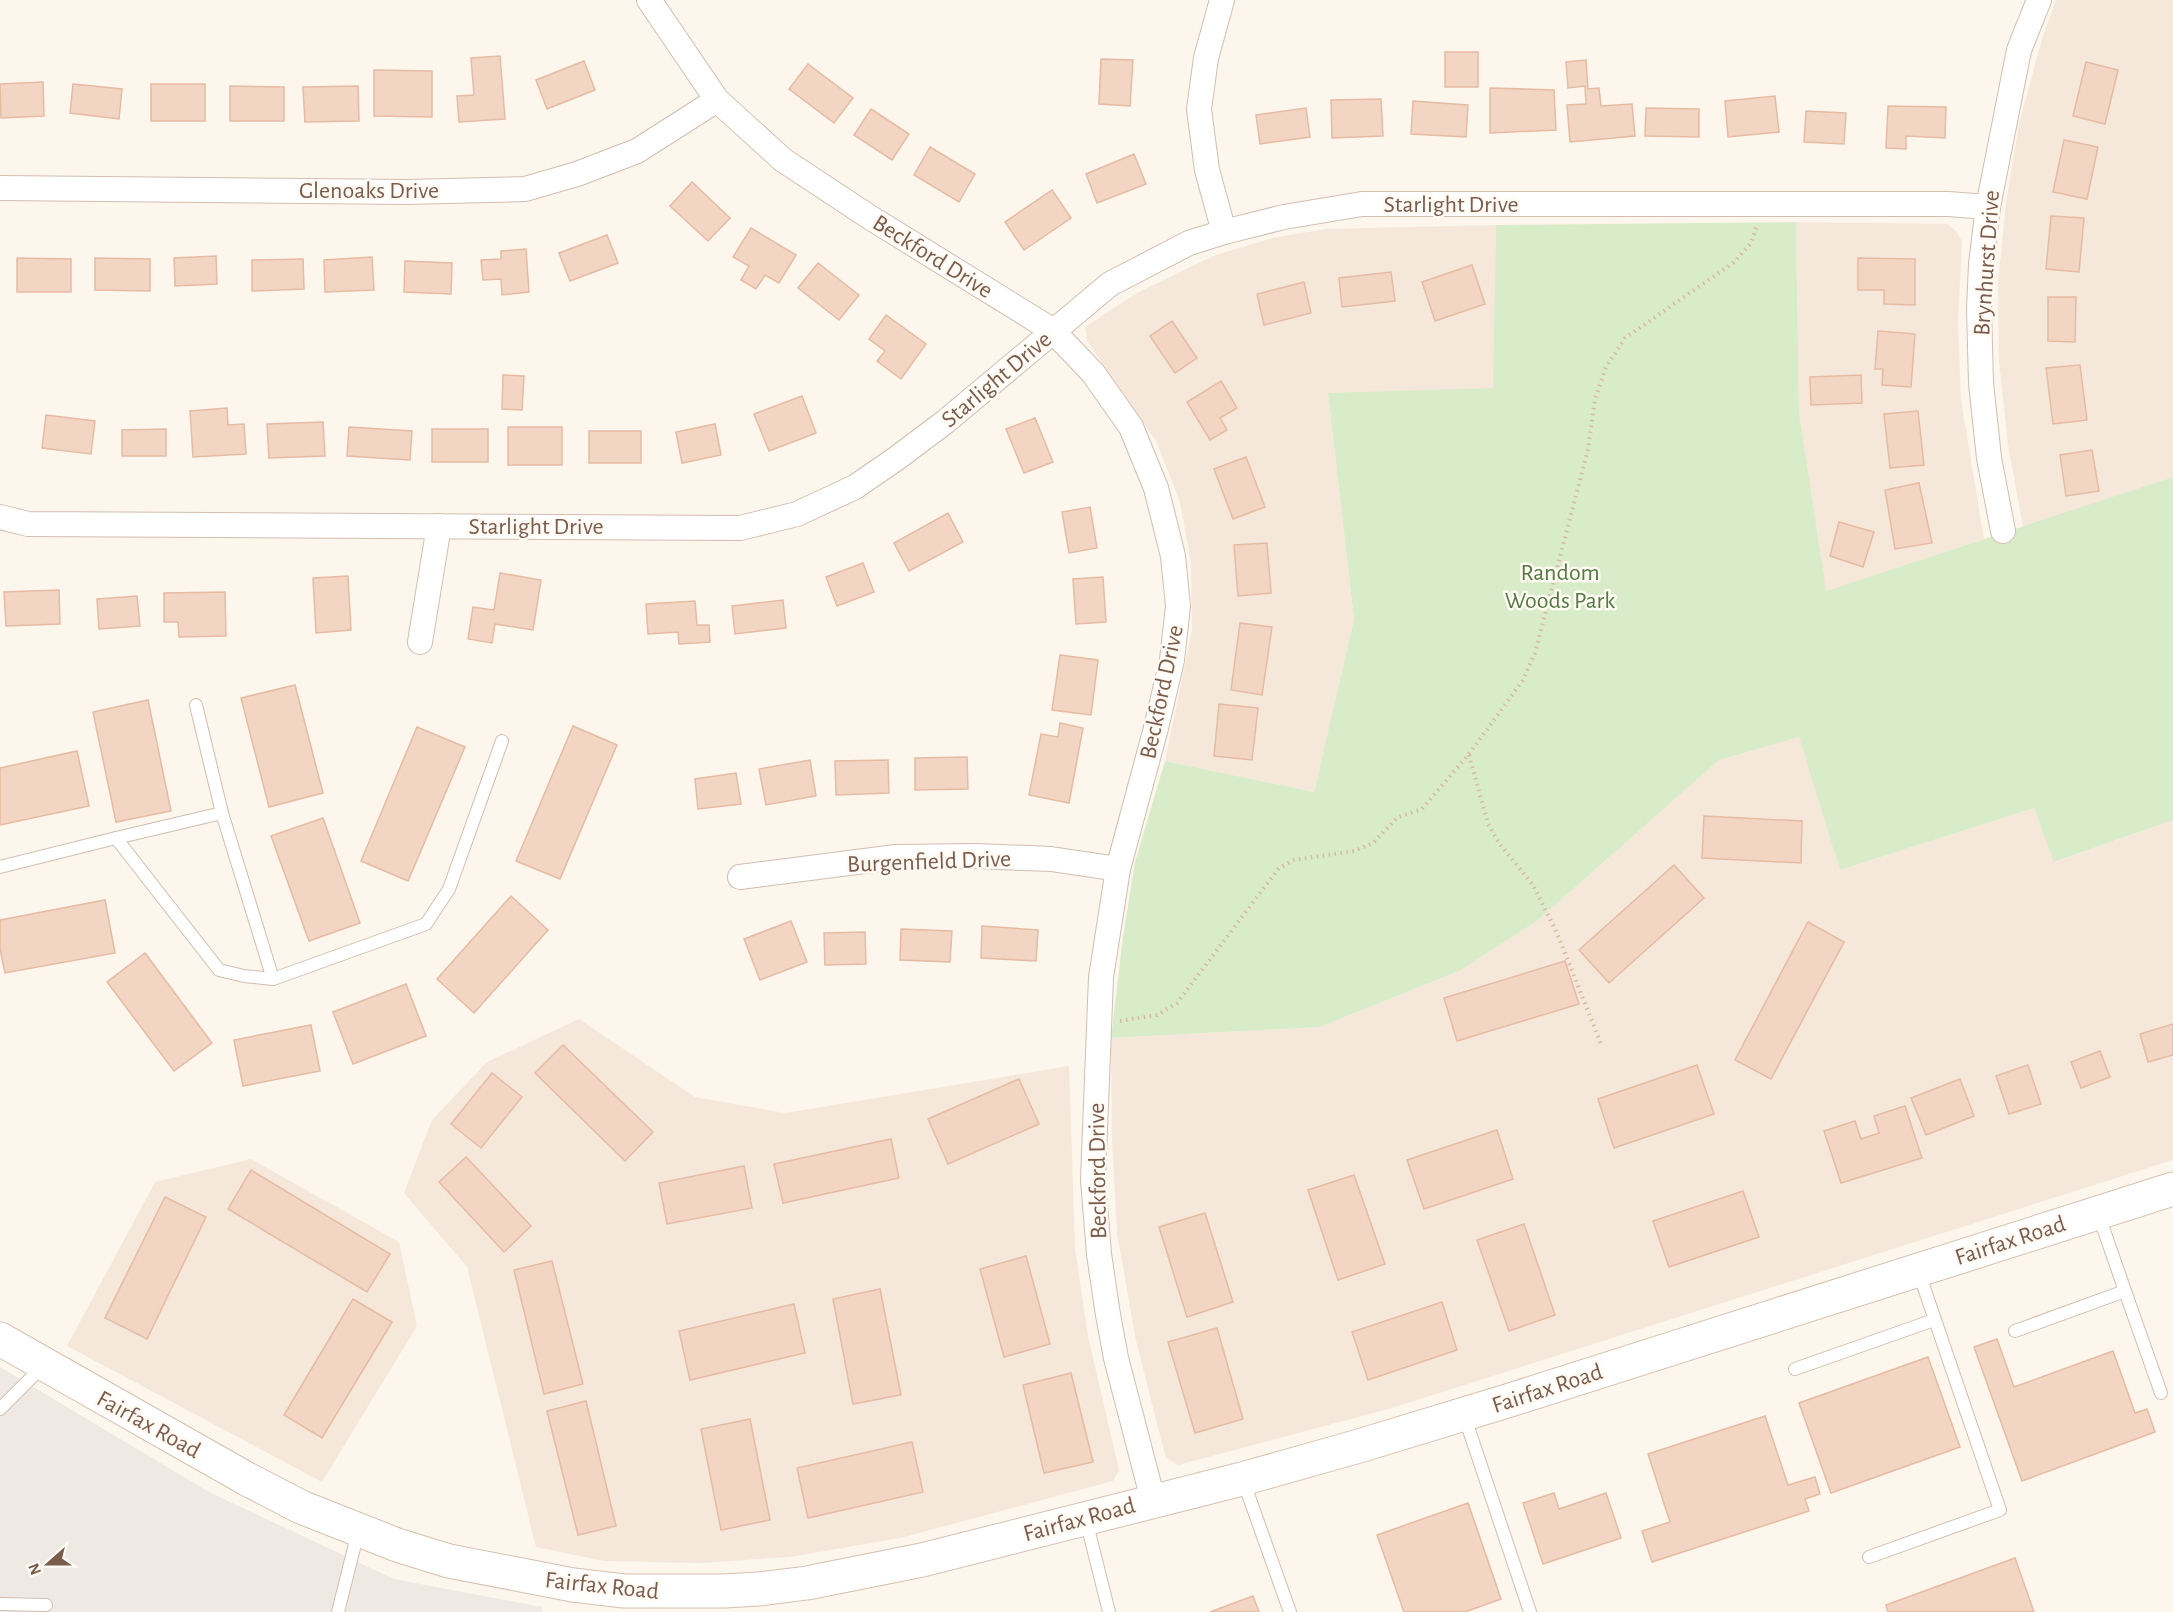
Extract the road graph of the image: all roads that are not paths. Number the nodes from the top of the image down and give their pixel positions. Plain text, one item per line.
1 (649, 0) edge
2 (1222, 0) edge
3 (2039, 0) edge
4 (717, 100) junction
5 (0, 188) edge
6 (1988, 207) junction
7 (1224, 232) junction
8 (1052, 330) junction
9 (0, 517) edge
10 (439, 526) junction
11 (2003, 531) dead end
12 (420, 642) dead end
13 (196, 705) dead end
14 (502, 741) dead end
15 (222, 813) junction
16 (116, 838) junction
17 (0, 867) edge
18 (1118, 869) junction
19 (740, 877) dead end
20 (273, 979) junction
21 (2173, 1189) edge
22 (2097, 1212) junction
23 (1918, 1269) junction
24 (2125, 1291) junction
25 (1934, 1320) junction
26 (2015, 1331) dead end
27 (0, 1339) edge
28 (44, 1365) junction
29 (1795, 1369) dead end
30 (2161, 1393) dead end
31 (0, 1409) edge
32 (1464, 1414) junction
33 (1242, 1479) junction
34 (1153, 1500) junction
35 (1086, 1518) junction
36 (358, 1530) junction
37 (1869, 1557) dead end
38 (0, 1604) edge
39 (46, 1605) dead end
40 (338, 1612) edge
41 (1109, 1612) edge
42 (1290, 1612) edge
43 (1530, 1612) edge

1 - 4 street, Beckford Drive
2 - 7 street
3 - 6 street, Brynhurst Drive
4 - 5 street, Glenoaks Drive
4 - 8 street, Beckford Drive
6 - 7 street, Starlight Drive
6 - 11 street, Brynhurst Drive
7 - 8 street, Starlight Drive
8 - 10 street, Starlight Drive
8 - 18 street, Beckford Drive
9 - 10 street, Starlight Drive
10 - 12 street
13 - 15 lane
14 - 20 lane
15 - 16 lane
15 - 20 lane
16 - 17 lane
16 - 20 lane
18 - 19 street, Burgenfield Drive
18 - 34 street, Beckford Drive
21 - 22 street, Fairfax Road
22 - 23 street, Fairfax Road
22 - 24 lane
23 - 25 lane
23 - 32 street, Fairfax Road
24 - 26 lane
24 - 30 lane
25 - 29 lane
25 - 37 lane
27 - 28 street, Fairfax Road
28 - 31 lane
28 - 36 street, Fairfax Road
32 - 33 street, Fairfax Road
32 - 43 lane
33 - 34 street, Fairfax Road
33 - 42 lane
34 - 35 street, Fairfax Road
35 - 36 street, Fairfax Road
35 - 41 lane
36 - 40 lane
38 - 39 lane

